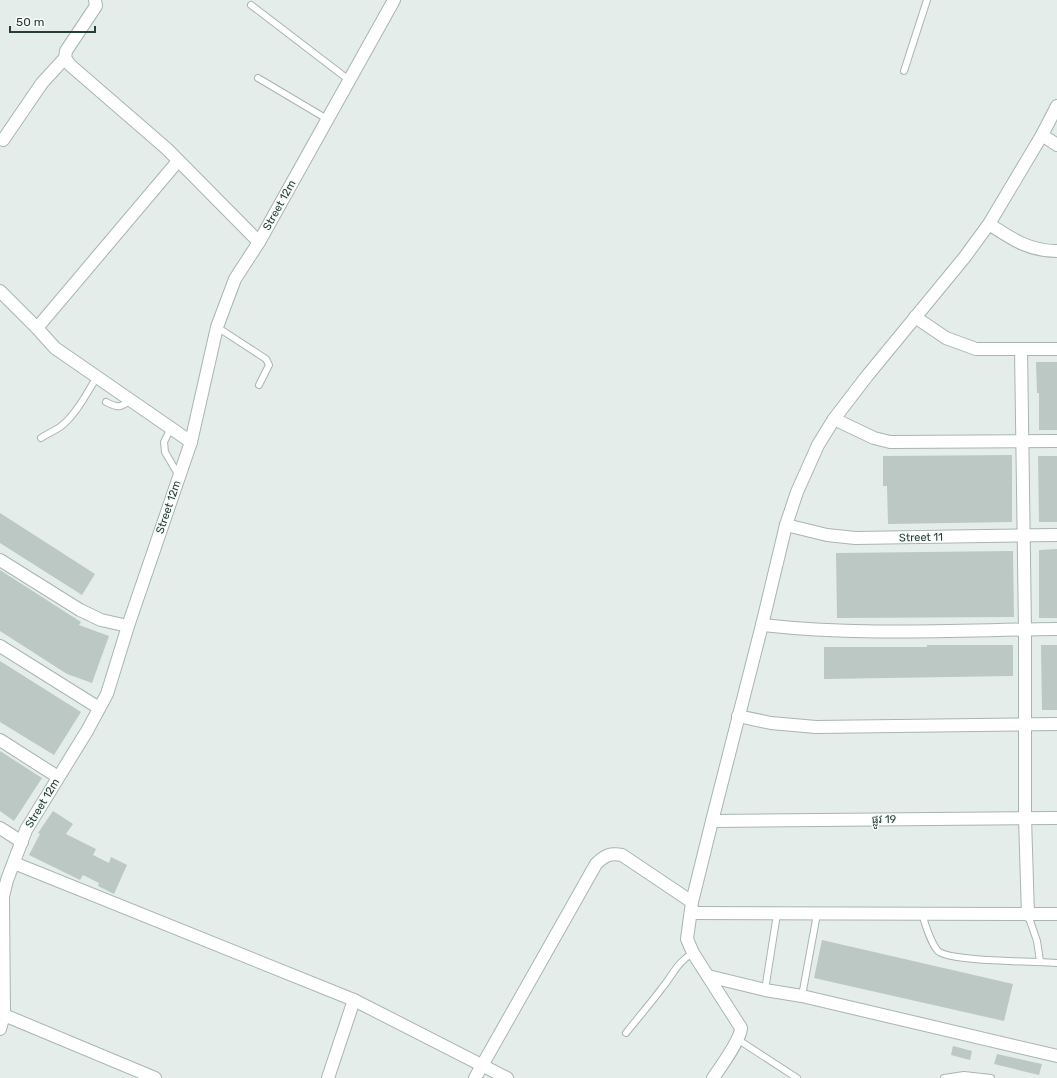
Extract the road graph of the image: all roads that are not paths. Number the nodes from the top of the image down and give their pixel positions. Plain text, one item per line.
1 (95, 0) edge
2 (394, 0) edge
3 (926, 0) edge
4 (251, 5) dead end
5 (65, 58) junction
6 (904, 71) dead end
7 (258, 78) dead end
8 (349, 80) junction
9 (1057, 106) edge
10 (328, 119) junction
11 (1042, 135) junction
12 (3, 140) dead end
13 (1057, 145) edge
14 (178, 161) junction
15 (989, 224) junction
16 (259, 242) junction
17 (1057, 251) edge
18 (0, 291) edge
19 (915, 317) junction
20 (217, 327) junction
21 (37, 328) junction
22 (1020, 349) junction
23 (1057, 349) edge
24 (97, 377) junction
25 (259, 385) dead end
26 (131, 400) junction
27 (106, 402) dead end
28 (834, 419) junction
29 (171, 428) junction
30 (41, 438) dead end
31 (191, 442) junction
32 (1022, 442) junction
33 (1057, 442) edge
34 (179, 476) junction
35 (786, 525) junction
36 (1057, 535) edge
37 (1023, 536) junction
38 (0, 560) edge
39 (762, 625) junction
40 (128, 626) junction
41 (1025, 629) junction
42 (1057, 629) edge
43 (0, 646) edge
44 (99, 708) junction
45 (738, 716) junction
46 (1024, 724) junction
47 (1057, 724) edge
48 (0, 740) edge
49 (58, 777) junction
50 (1025, 818) junction
51 (1057, 818) edge
52 (712, 821) junction
53 (0, 828) edge
54 (22, 842) junction
55 (14, 863) junction
56 (1, 898) edge
57 (692, 908) junction
58 (777, 914) junction
59 (817, 914) junction
60 (922, 914) junction
61 (1057, 914) edge
62 (1028, 915) junction
63 (693, 953) junction
64 (1040, 961) junction
65 (1057, 963) edge
66 (708, 976) junction
67 (2, 988) edge
68 (765, 990) junction
69 (802, 996) junction
70 (354, 1000) junction
71 (4, 1015) junction
72 (0, 1029) edge
73 (626, 1032) dead end
74 (737, 1039) junction
75 (1057, 1056) edge
76 (482, 1065) junction
77 (155, 1078) edge
78 (328, 1078) edge
79 (476, 1078) edge
80 (507, 1078) edge
81 (713, 1078) edge
82 (797, 1078) edge
83 (944, 1078) edge
84 (991, 1078) edge

1 - 5 street
2 - 8 street, Street 12m
3 - 6 lane
4 - 8 lane
5 - 12 street
5 - 14 street
7 - 10 lane
8 - 10 street, Street 12m
9 - 11 street
10 - 16 street, Street 12m
11 - 13 street
11 - 15 street
14 - 16 street
14 - 21 street
15 - 17 street
15 - 19 street
16 - 20 street, Street 12m
18 - 21 street
19 - 22 street
19 - 28 street
20 - 25 lane
20 - 31 street, Street 12m
21 - 24 street
22 - 23 street
22 - 32 street
24 - 26 street
24 - 30 lane
26 - 27 lane
26 - 29 street
28 - 32 street
28 - 35 street
29 - 31 street
29 - 34 lane
31 - 34 street, Street 12m
32 - 33 street
32 - 37 street
34 - 40 street, Street 12m
35 - 37 street, Street 11
35 - 39 street
36 - 37 street, Street 11
37 - 41 street
38 - 40 street
39 - 41 street
39 - 45 street
40 - 44 street, Street 12m
41 - 42 street
41 - 46 street
43 - 44 street
44 - 49 street, Street 12m
45 - 46 street
45 - 52 street
46 - 47 street
46 - 50 street
48 - 49 street
49 - 54 street, Street 12m
50 - 51 street, ផ្លូវ 19
50 - 52 street, ផ្លូវ 19
50 - 62 street
52 - 57 street
53 - 54 street
54 - 55 street, Street 12m
55 - 56 street, Street 12m
55 - 70 street
56 - 67 street, Street 12m
57 - 58 street
57 - 63 street
57 - 76 street
58 - 59 street
58 - 68 lane
59 - 60 street
59 - 69 lane
60 - 62 street
60 - 64 lane
61 - 62 street
62 - 64 lane
63 - 66 street
63 - 73 lane
64 - 65 lane
66 - 68 street
66 - 74 street
67 - 71 street, Street 12m
68 - 69 street
69 - 75 street
70 - 76 street
70 - 78 street
71 - 72 street, Street 12m
71 - 77 street
74 - 81 street
74 - 82 lane
76 - 79 street
76 - 80 street
83 - 84 lane

